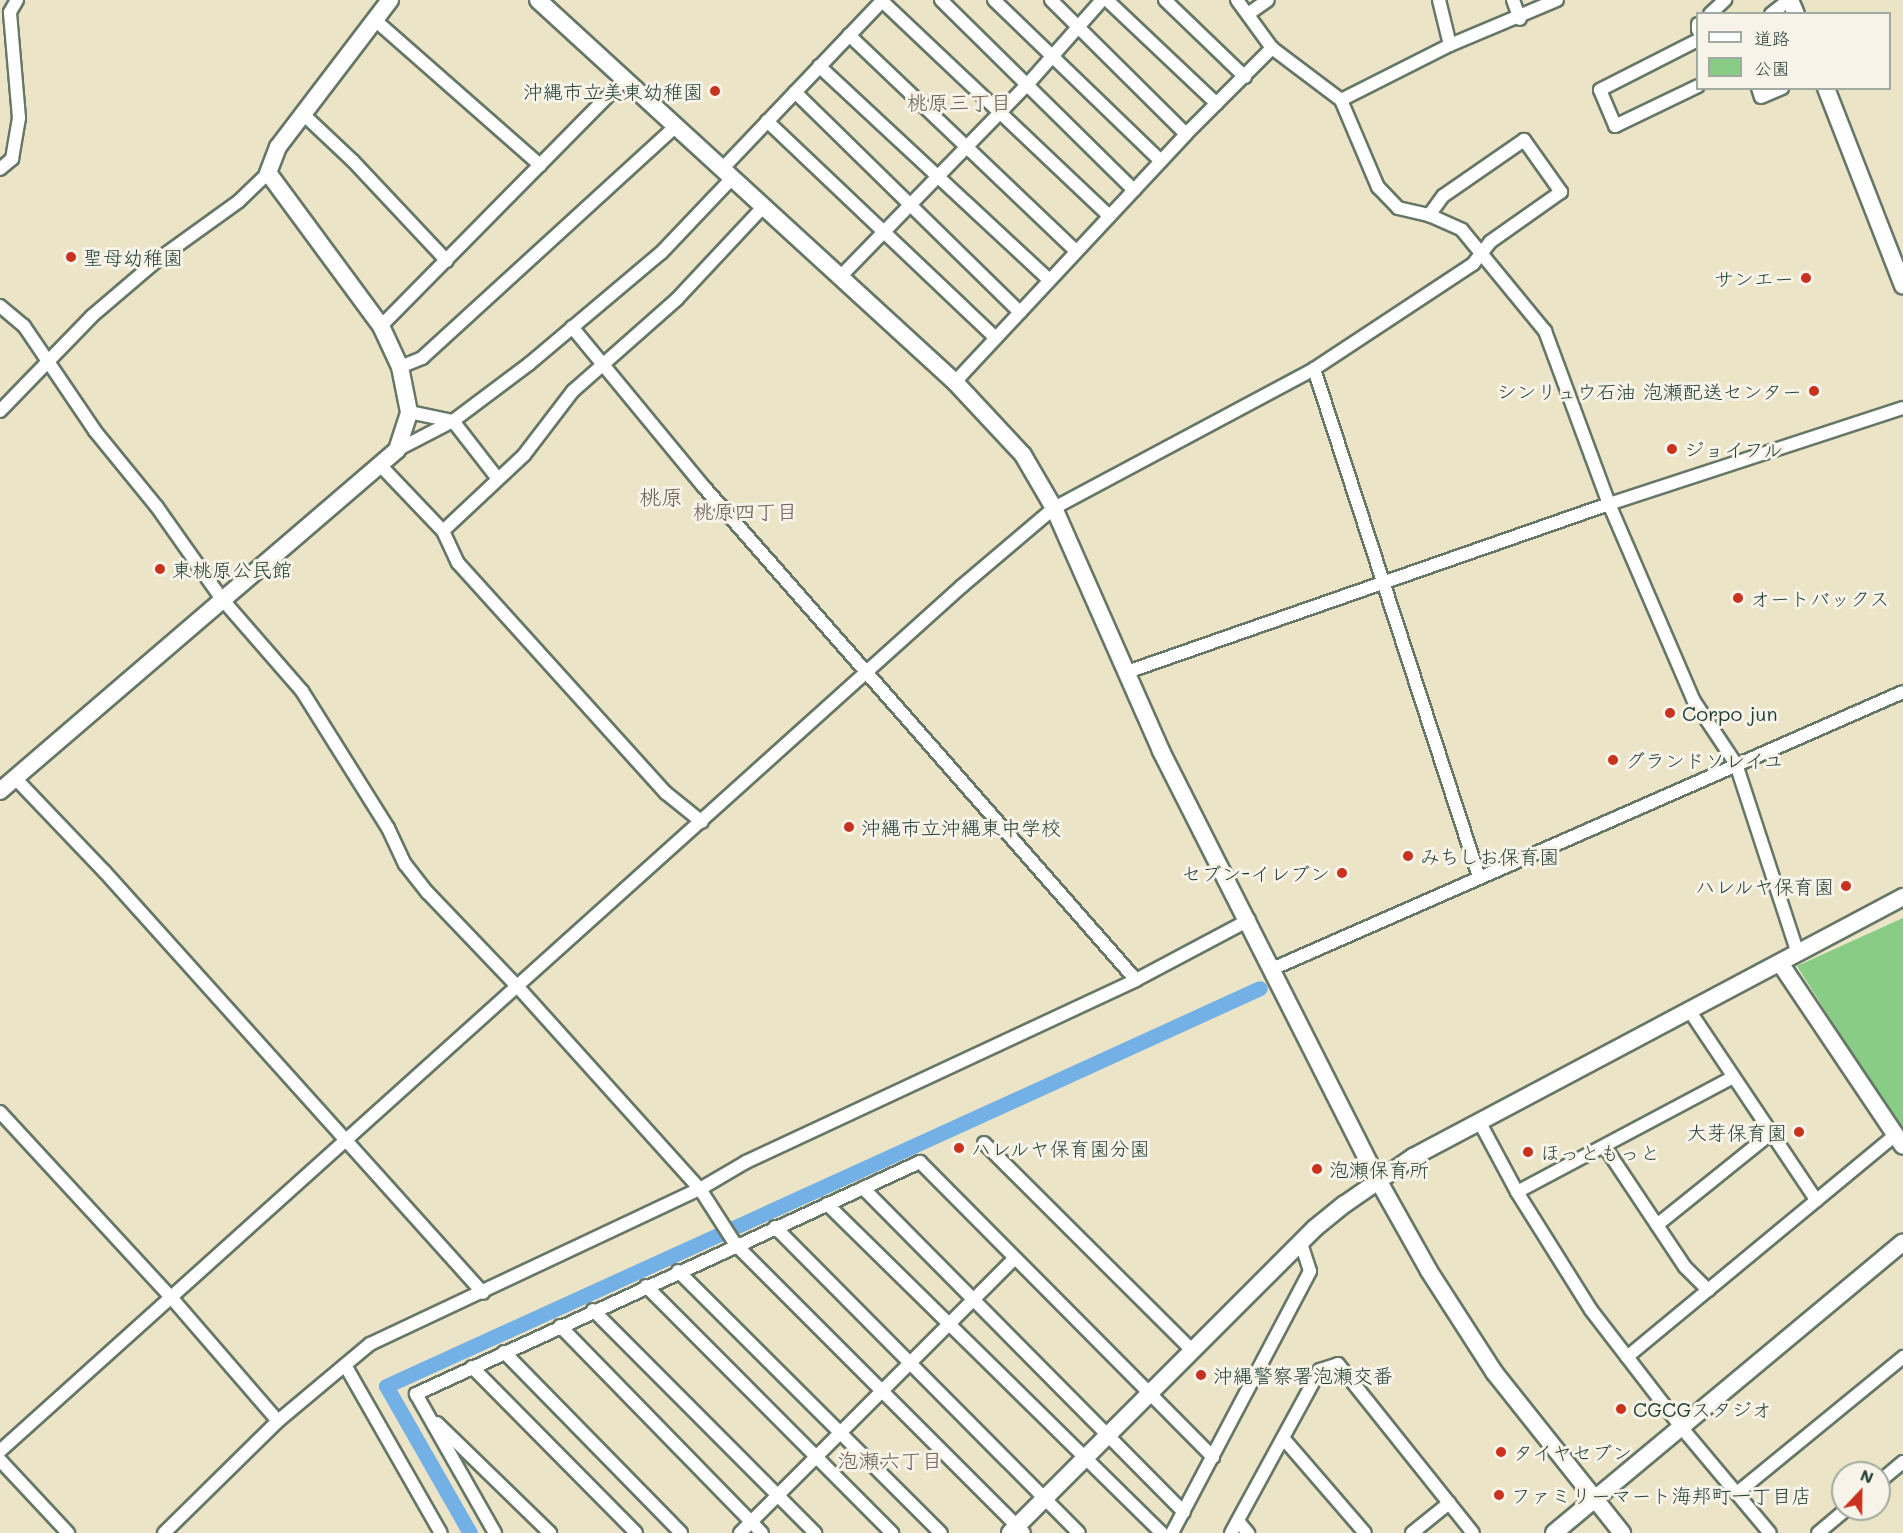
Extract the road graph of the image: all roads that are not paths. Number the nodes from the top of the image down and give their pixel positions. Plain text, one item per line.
1 (17, 0) edge
2 (390, 0) edge
3 (538, 0) edge
4 (882, 0) edge
5 (941, 0) edge
6 (994, 0) edge
7 (1051, 0) edge
8 (1105, 0) edge
9 (1165, 0) edge
10 (1237, 0) edge
11 (1268, 0) edge
12 (1439, 0) edge
13 (1513, 0) edge
14 (1557, 0) edge
15 (1725, 0) edge
16 (1790, 0) edge
17 (1712, 12) edge
18 (1774, 12) edge
19 (1248, 14) junction
20 (1520, 19) junction
21 (375, 21) junction
22 (1078, 25) junction
23 (849, 35) junction
24 (1696, 41) edge
25 (1450, 45) junction
26 (1272, 48) junction
27 (1053, 55) junction
28 (819, 66) junction
29 (1245, 77) junction
30 (625, 79) junction
31 (1027, 85) junction
32 (1696, 87) edge
33 (1759, 90) edge
34 (1777, 90) edge
35 (1827, 90) edge
36 (795, 92) junction
37 (1341, 100) junction
38 (1217, 104) junction
39 (302, 113) junction
40 (999, 113) junction
41 (767, 121) junction
42 (676, 126) junction
43 (1186, 134) junction
44 (967, 146) junction
45 (1161, 161) junction
46 (540, 165) junction
47 (0, 169) edge
48 (268, 173) junction
49 (728, 173) junction
50 (939, 174) junction
51 (1134, 190) junction
52 (912, 203) junction
53 (764, 206) junction
54 (1429, 215) junction
55 (1109, 216) junction
56 (886, 230) junction
57 (1077, 251) junction
58 (1482, 253) junction
59 (447, 261) junction
60 (840, 277) junction
61 (1049, 280) junction
62 (1903, 285) edge
63 (0, 306) edge
64 (1020, 312) junction
65 (381, 327) junction
66 (572, 327) junction
67 (996, 338) junction
68 (49, 361) junction
69 (605, 363) junction
70 (400, 367) junction
71 (1314, 369) junction
72 (955, 382) junction
73 (1903, 408) edge
74 (0, 411) edge
75 (409, 412) junction
76 (453, 421) junction
77 (396, 450) junction
78 (381, 466) junction
79 (498, 479) junction
80 (1609, 504) junction
81 (1054, 508) junction
82 (443, 531) junction
83 (1383, 584) junction
84 (222, 599) junction
85 (1126, 672) junction
86 (867, 673) junction
87 (1903, 692) edge
88 (1736, 764) junction
89 (15, 778) junction
90 (0, 791) edge
91 (702, 822) junction
92 (1479, 877) junction
93 (1903, 897) edge
94 (1249, 920) junction
95 (1797, 954) junction
96 (1780, 963) junction
97 (1272, 969) junction
98 (1136, 980) junction
99 (517, 986) junction
100 (1689, 1010) junction
101 (1733, 1077) junction
102 (0, 1112) edge
103 (1479, 1121) junction
104 (1770, 1134) junction
105 (344, 1140) junction
106 (1899, 1141) edge
107 (984, 1143) dead end
108 (1605, 1147) junction
109 (1378, 1180) junction
110 (863, 1188) junction
111 (699, 1189) junction
112 (1517, 1192) junction
113 (1816, 1200) junction
114 (827, 1204) junction
115 (1657, 1225) junction
116 (776, 1227) junction
117 (1903, 1242) edge
118 (1301, 1243) junction
119 (736, 1245) junction
120 (1014, 1259) junction
121 (678, 1271) junction
122 (646, 1286) junction
123 (1708, 1290) junction
124 (483, 1293) junction
125 (170, 1296) junction
126 (973, 1300) junction
127 (593, 1310) junction
128 (948, 1325) junction
129 (560, 1326) junction
130 (1192, 1350) junction
131 (504, 1352) junction
132 (1627, 1357) junction
133 (1903, 1357) edge
134 (910, 1363) junction
135 (345, 1365) junction
136 (472, 1367) junction
137 (882, 1391) junction
138 (1148, 1394) junction
139 (426, 1412) junction
140 (278, 1420) junction
141 (1681, 1427) junction
142 (839, 1434) junction
143 (1108, 1435) junction
144 (1283, 1438) junction
145 (0, 1451) edge
146 (1213, 1457) junction
147 (815, 1458) junction
148 (1085, 1458) junction
149 (0, 1460) edge
150 (1903, 1462) edge
151 (1891, 1472) edge
152 (1737, 1493) junction
153 (778, 1495) junction
154 (1044, 1499) junction
155 (1595, 1501) junction
156 (1449, 1503) junction
157 (1184, 1512) junction
158 (1238, 1521) junction
159 (1832, 1521) edge
160 (751, 1522) junction
161 (1017, 1531) edge
162 (68, 1533) edge
163 (164, 1533) edge
164 (441, 1533) edge
165 (495, 1533) edge
166 (550, 1533) edge
167 (636, 1533) edge
168 (681, 1533) edge
169 (740, 1533) edge
170 (762, 1533) edge
171 (815, 1533) edge
172 (892, 1533) edge
173 (941, 1533) edge
174 (1079, 1533) edge
175 (1162, 1533) edge
176 (1172, 1533) edge
177 (1231, 1533) edge
178 (1248, 1533) edge
179 (1365, 1533) edge
180 (1412, 1533) edge
181 (1473, 1533) edge
182 (1554, 1533) edge
183 (1622, 1533) edge
184 (1770, 1533) edge
185 (1818, 1533) edge

1 - 47 street
2 - 21 street
3 - 30 street
4 - 23 street
4 - 40 street
5 - 31 street
6 - 27 street
7 - 22 street
8 - 22 street
8 - 38 street
9 - 29 street
10 - 19 street
11 - 19 street
12 - 25 street
13 - 20 street
14 - 20 street
15 - 17 street
16 - 18 street
19 - 26 street
20 - 25 street
21 - 39 street
21 - 46 street
22 - 27 street
22 - 43 street
23 - 28 street
23 - 44 street
24 - 32 street
25 - 37 street
26 - 29 street
26 - 37 street
27 - 31 street
27 - 45 street
28 - 36 street
28 - 50 street
29 - 38 street
30 - 42 street
30 - 46 street
31 - 40 street
31 - 51 street
33 - 34 street
35 - 62 street
36 - 41 street
36 - 52 street
37 - 54 street
38 - 43 street
39 - 48 street
39 - 59 street
40 - 44 street
40 - 55 street
41 - 49 street
41 - 56 street
42 - 49 street
42 - 70 street
43 - 45 street
44 - 50 street
44 - 57 street
45 - 51 street
46 - 59 street
48 - 65 street
48 - 68 street
49 - 53 street
49 - 66 street
50 - 52 street
50 - 61 street
51 - 55 street
52 - 56 street
52 - 64 street
53 - 60 street
53 - 69 street
54 - 58 street
54 - 58 street
55 - 57 street
56 - 60 street
56 - 67 street
57 - 61 street
58 - 71 street
58 - 80 street
59 - 65 street
60 - 72 street
61 - 64 street
63 - 68 street
64 - 67 street
65 - 70 street
66 - 69 street
66 - 76 street
67 - 72 street
68 - 74 street
68 - 84 street
69 - 79 street
69 - 86 street
70 - 75 street
71 - 81 street
71 - 83 street
72 - 81 street
73 - 80 street
75 - 76 street
75 - 77 street
76 - 77 street
76 - 79 street
77 - 78 street
78 - 82 street
78 - 84 street
79 - 82 street
80 - 83 street
80 - 88 street
81 - 85 street
81 - 86 street
82 - 91 street
83 - 85 street
83 - 92 street
84 - 89 street
84 - 99 street
85 - 94 street
86 - 91 street
86 - 98 street
87 - 88 street
88 - 92 street
88 - 95 street
89 - 90 street
89 - 105 street
91 - 99 street
92 - 97 street
93 - 95 street
94 - 97 street
94 - 98 street
95 - 96 street
96 - 100 street
96 - 106 street
97 - 109 street
98 - 111 street
99 - 105 street
99 - 111 street
100 - 101 street
100 - 103 street
101 - 104 street
101 - 108 street
102 - 125 street
103 - 109 street
103 - 112 street
104 - 113 street
104 - 115 street
105 - 124 street
105 - 125 street
106 - 113 street
107 - 130 street
108 - 112 street
108 - 115 street
109 - 118 street
109 - 155 street
110 - 114 street
110 - 120 street
110 - 126 street
111 - 119 street
111 - 124 street
112 - 132 street
113 - 123 street
114 - 116 street
114 - 128 street
115 - 123 street
116 - 119 street
116 - 134 street
117 - 141 street
118 - 130 street
118 - 146 street
119 - 121 street
119 - 137 street
120 - 126 street
120 - 138 street
121 - 122 street
121 - 142 street
122 - 127 street
122 - 147 street
123 - 132 street
124 - 135 street
125 - 140 street
125 - 145 street
126 - 128 street
126 - 143 street
127 - 129 street
127 - 153 street
128 - 134 street
128 - 148 street
129 - 131 street
129 - 160 street
130 - 138 street
131 - 136 street
131 - 168 street
132 - 141 street
133 - 152 street
134 - 137 street
134 - 154 street
135 - 140 street
135 - 164 street
136 - 139 street
136 - 167 street
137 - 142 street
137 - 161 street
138 - 143 street
138 - 146 street
139 - 165 street
139 - 166 street
140 - 163 street
141 - 152 street
141 - 155 street
142 - 147 street
142 - 173 street
143 - 148 street
143 - 157 street
144 - 156 street
144 - 158 street
144 - 179 street
146 - 157 street
147 - 153 street
147 - 172 street
148 - 154 street
148 - 175 street
149 - 162 street
150 - 151 street
152 - 184 street
153 - 160 street
153 - 171 street
154 - 161 street
154 - 174 street
155 - 182 street
155 - 183 street
156 - 180 street
156 - 181 street
157 - 176 street
158 - 177 street
158 - 178 street
159 - 185 street
160 - 169 street
160 - 170 street

